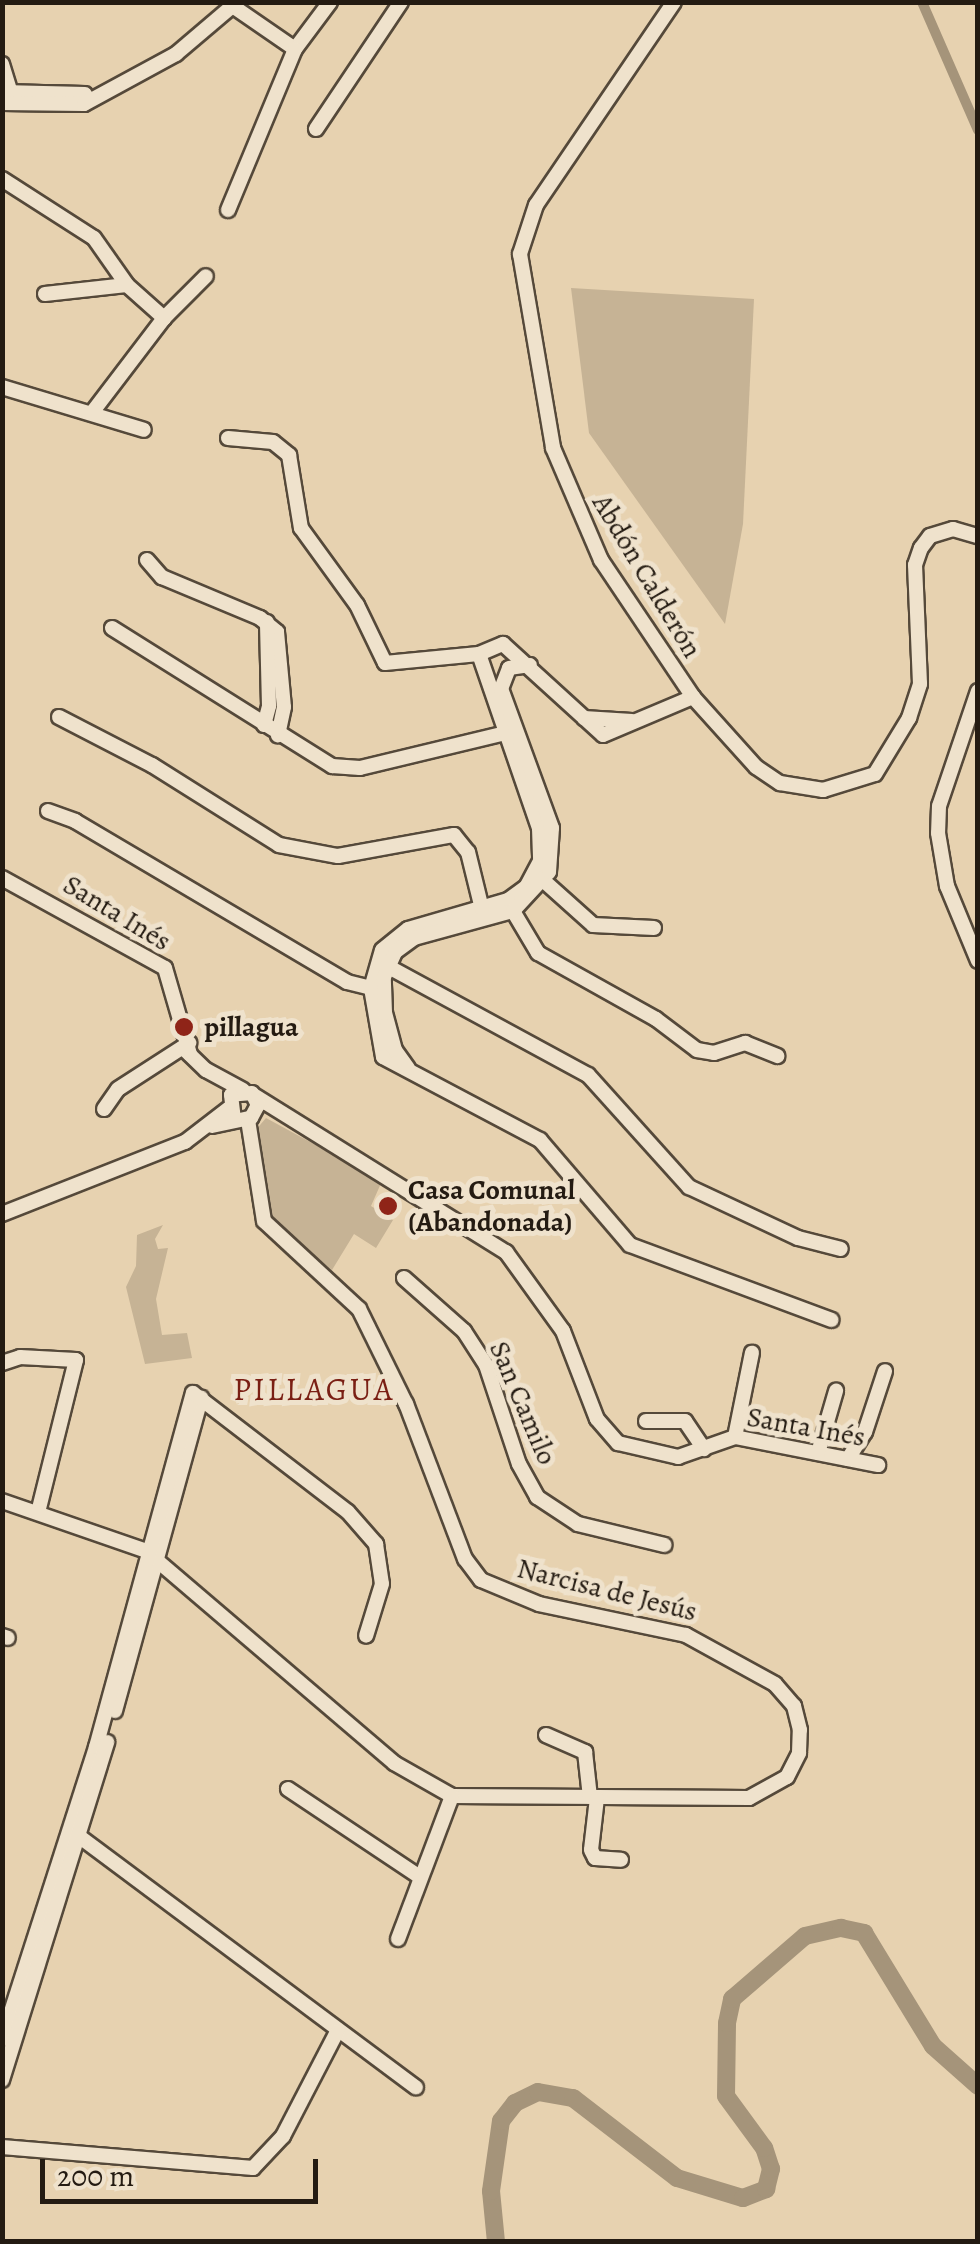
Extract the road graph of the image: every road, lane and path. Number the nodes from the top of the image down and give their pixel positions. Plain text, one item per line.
1 (330, 2) edge
2 (401, 2) edge
3 (674, 2) edge
4 (235, 5) edge
5 (296, 49) junction
6 (2, 64) edge
7 (5, 96) edge
8 (316, 129) dead end
9 (2, 179) edge
10 (228, 210) dead end
11 (206, 276) dead end
12 (128, 285) junction
13 (46, 294) dead end
14 (164, 318) junction
15 (2, 387) edge
16 (94, 410) junction
17 (144, 430) dead end
18 (228, 438) dead end
19 (978, 536) edge
20 (147, 560) dead end
21 (267, 622) junction
22 (112, 628) dead end
23 (480, 654) junction
24 (532, 666) junction
25 (978, 691) edge
26 (693, 697) junction
27 (58, 717) dead end
28 (264, 725) junction
29 (509, 732) junction
30 (278, 736) junction
31 (48, 812) dead end
32 (2, 878) edge
33 (544, 881) junction
34 (513, 911) junction
35 (483, 913) junction
36 (654, 928) dead end
37 (978, 961) edge
38 (387, 966) junction
39 (371, 988) junction
40 (187, 1048) junction
41 (777, 1056) dead end
42 (408, 1068) junction
43 (218, 1076) junction
44 (249, 1093) junction
45 (104, 1110) dead end
46 (237, 1114) junction
47 (282, 1116) junction
48 (2, 1201) edge
49 (22, 1205) junction
50 (2, 1214) edge
51 (841, 1249) dead end
52 (404, 1278) dead end
53 (832, 1320) dead end
54 (752, 1353) dead end
55 (2, 1363) edge
56 (885, 1371) dead end
57 (836, 1391) dead end
58 (646, 1421) dead end
59 (735, 1436) junction
60 (704, 1449) junction
61 (818, 1453) junction
62 (848, 1459) junction
63 (878, 1465) dead end
64 (2, 1501) edge
65 (38, 1512) junction
66 (665, 1545) dead end
67 (151, 1555) junction
68 (366, 1636) dead end
69 (546, 1735) dead end
70 (288, 1789) dead end
71 (452, 1796) junction
72 (593, 1798) junction
73 (76, 1834) junction
74 (620, 1860) dead end
75 (420, 1877) junction
76 (398, 1940) dead end
77 (337, 2032) junction
78 (2, 2040) edge
79 (2, 2080) edge
80 (416, 2087) dead end
81 (2, 2147) edge

1 - 5 street
2 - 8 street
3 - 26 street, Abdón Calderón
4 - 5 street
4 - 7 street
5 - 10 street
6 - 7 street
9 - 12 street
11 - 14 street
12 - 13 street
12 - 14 street
14 - 16 street
15 - 16 street
16 - 17 street
18 - 23 street
19 - 26 street, Abdón Calderón
20 - 21 street
21 - 28 street
21 - 30 street
22 - 28 street
23 - 24 street
23 - 29 street
24 - 26 street
24 - 29 street
25 - 37 street
27 - 35 street
28 - 30 street
29 - 30 street
29 - 33 street
29 - 35 street
31 - 39 street
32 - 40 street, Santa Inés
33 - 34 street
33 - 36 street
34 - 35 street
34 - 41 street
35 - 38 street
35 - 39 street
38 - 42 street
38 - 51 street
39 - 42 street
40 - 43 street, Santa Inés
40 - 45 street
42 - 53 street
43 - 44 street, Santa Inés
43 - 46 street, Santa Inés
44 - 46 street
44 - 46 street
44 - 47 street, Santa Inés
46 - 47 street
46 - 49 street
46 - 72 street, Narcisa de Jesús
47 - 60 street, Santa Inés
48 - 49 street
49 - 50 street
52 - 66 street, San Camilo
54 - 59 street
55 - 65 street
56 - 62 street
57 - 61 street
58 - 60 street
59 - 60 street, Santa Inés
59 - 61 street, Santa Inés
61 - 62 street, Santa Inés
62 - 63 street, Santa Inés
64 - 65 street
65 - 67 street
67 - 68 street
67 - 71 street, Narcisa de Jesús
67 - 73 street
69 - 72 street
70 - 75 street
71 - 72 street, Narcisa de Jesús
71 - 75 street
72 - 74 street
73 - 77 street
73 - 78 street
73 - 79 street
75 - 76 street
77 - 80 street
77 - 81 street

